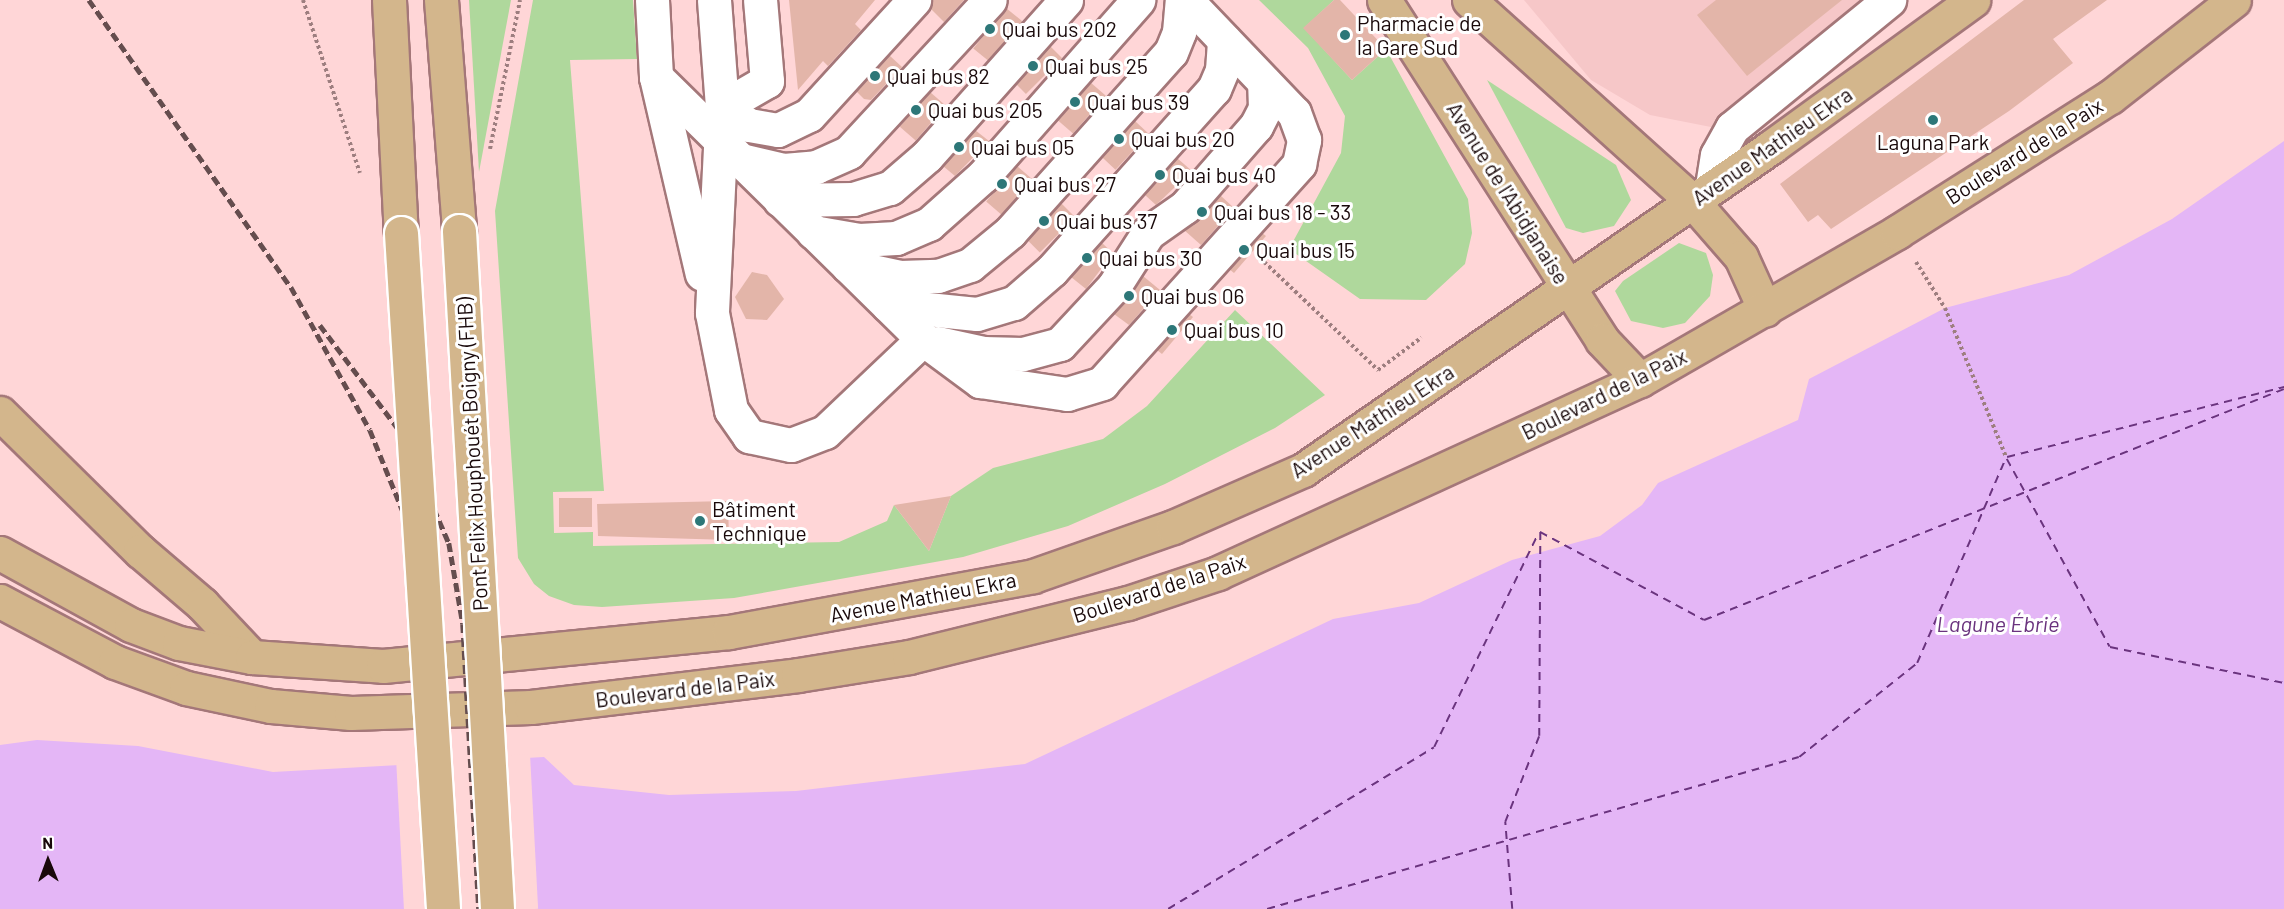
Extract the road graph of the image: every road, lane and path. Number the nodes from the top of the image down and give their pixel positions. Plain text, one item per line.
1 (303, 0) edge
2 (441, 0) edge
3 (520, 0) edge
4 (652, 0) edge
5 (714, 0) edge
6 (760, 0) edge
7 (914, 0) edge
8 (990, 0) edge
9 (1066, 0) edge
10 (1138, 0) edge
11 (1184, 0) edge
12 (1384, 0) edge
13 (1469, 0) edge
14 (1889, 0) edge
15 (1973, 0) edge
16 (2234, 0) edge
17 (388, 4) edge
18 (1224, 40) junction
19 (656, 77) junction
20 (1264, 82) junction
21 (727, 135) junction
22 (488, 160) dead end
23 (362, 179) dead end
24 (1702, 194) junction
25 (780, 200) junction
26 (813, 232) junction
27 (1896, 232) junction
28 (848, 266) junction
29 (1567, 286) junction
30 (888, 305) junction
31 (1765, 310) junction
32 (712, 313) junction
33 (923, 339) junction
34 (1640, 380) junction
35 (0, 413) edge
36 (2006, 457) dead end
37 (0, 553) edge
38 (0, 601) edge
39 (252, 657) junction
40 (443, 909) edge
41 (497, 909) edge

1 - 23 path
2 - 41 main road, Pont Felix Houphouét Boigny (FHB), bridge
3 - 22 path
4 - 19 street
5 - 21 street
6 - 21 street
7 - 21 street
8 - 21 street
9 - 25 street
10 - 26 street
11 - 18 street
11 - 28 street
12 - 29 main road, Avenue de l'Abidjanaise
13 - 24 main road
14 - 24 street
15 - 24 main road, Avenue Mathieu Ekra
16 - 27 main road, Boulevard de la Paix
17 - 40 main road, bridge
18 - 20 street
18 - 30 street
19 - 21 street
19 - 32 street
20 - 33 street
20 - 33 street
21 - 25 street
21 - 32 street
24 - 29 main road, Avenue Mathieu Ekra
24 - 31 main road
25 - 26 street
26 - 28 street
27 - 31 main road, Boulevard de la Paix
27 - 36 path
28 - 30 street
29 - 34 main road, Avenue de l'Abidjanaise
29 - 39 main road, Avenue Mathieu Ekra
30 - 33 street
31 - 34 main road, Boulevard de la Paix
32 - 33 street
34 - 38 main road, Boulevard de la Paix
35 - 39 main road
37 - 39 main road

